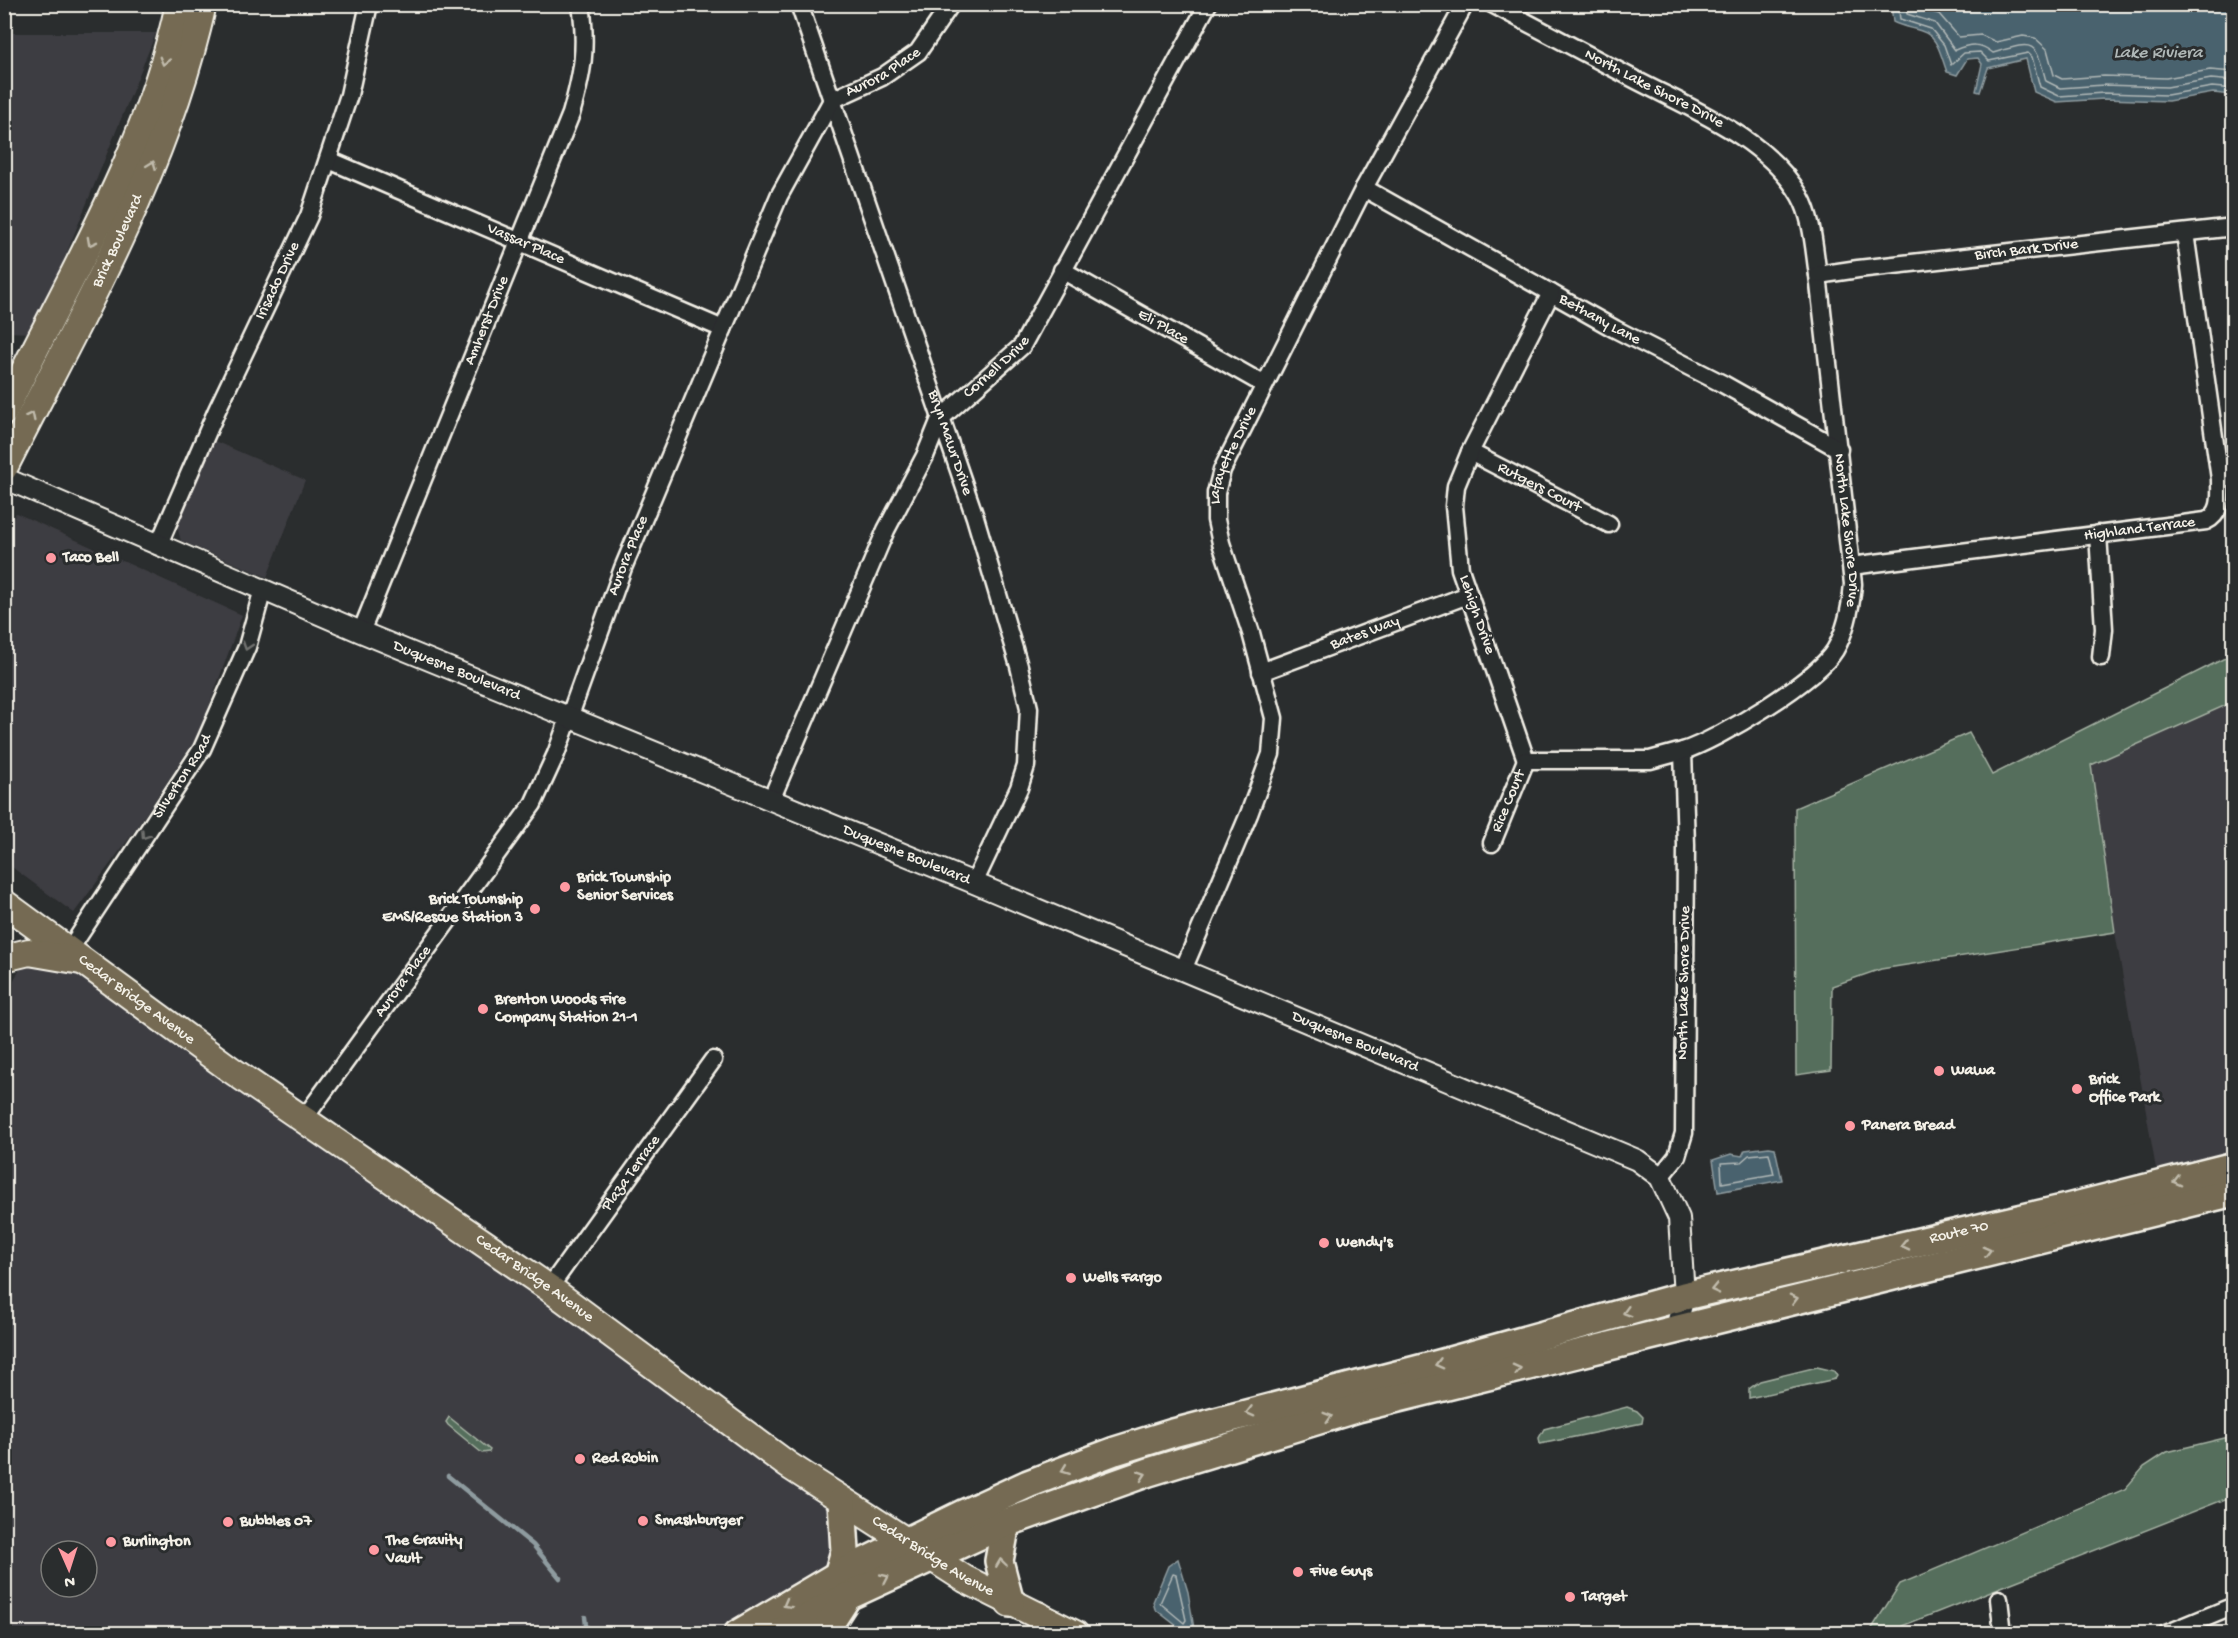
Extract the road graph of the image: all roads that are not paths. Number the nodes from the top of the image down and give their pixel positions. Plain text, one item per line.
1 (179, 4) edge
2 (203, 4) edge
3 (369, 4) edge
4 (581, 4) edge
5 (800, 4) edge
6 (951, 4) edge
7 (1208, 4) edge
8 (1465, 4) edge
9 (1492, 4) edge
10 (832, 100) junction
11 (329, 160) junction
12 (1364, 188) junction
13 (2234, 227) edge
14 (2185, 233) junction
15 (518, 242) junction
16 (1062, 270) junction
17 (1818, 276) junction
18 (1551, 293) junction
19 (723, 329) junction
20 (1263, 384) junction
21 (4, 412) edge
22 (940, 419) junction
23 (1839, 449) junction
24 (1470, 452) junction
25 (4, 468) edge
26 (4, 478) edge
27 (2234, 514) edge
28 (2214, 517) junction
29 (1609, 524) dead end
30 (2098, 534) junction
31 (158, 546) junction
32 (1851, 566) junction
33 (263, 589) junction
34 (1468, 595) junction
35 (362, 632) junction
36 (2101, 657) dead end
37 (1261, 672) junction
38 (569, 717) junction
39 (1683, 751) junction
40 (1526, 760) junction
41 (771, 800) junction
42 (1492, 843) dead end
43 (974, 883) junction
44 (4, 903) edge
45 (78, 956) junction
46 (4, 958) edge
47 (1183, 970) junction
48 (714, 1060) dead end
49 (303, 1120) junction
50 (2234, 1166) edge
51 (1660, 1177) junction
52 (2234, 1192) edge
53 (549, 1288) junction
54 (1684, 1296) junction
55 (1676, 1329) junction
56 (842, 1501) junction
57 (1006, 1523) junction
58 (907, 1542) junction
59 (931, 1557) junction
60 (843, 1586) junction
61 (1999, 1599) dead end
62 (1010, 1603) junction
63 (2234, 1606) edge
64 (1038, 1616) junction
65 (738, 1634) edge
66 (777, 1634) edge
67 (823, 1634) edge
68 (1059, 1634) edge
69 (1075, 1634) edge
70 (2003, 1634) edge
71 (2166, 1634) edge

1 -> 21 main road, Brick Boulevard
25 -> 2 main road, Brick Boulevard
3 - 11 street, Irisado Drive
4 - 15 street, Amherst Drive
5 - 10 street, Bryn Mawr Drive
6 - 10 street, Aurora Place
7 - 16 street, Cornell Drive
8 - 12 street, Lafayette Drive
9 - 17 street, North Lake Shore Drive
10 - 19 street, Aurora Place
10 - 22 street, Bryn Mawr Drive
11 - 15 street, Vassar Place
11 - 31 street, Irisado Drive
12 - 18 street, Bethany Lane
12 - 20 street, Lafayette Drive
13 - 14 street, Birch Bark Drive
14 - 17 street, Birch Bark Drive
14 - 28 street, Highland Terrace
15 - 19 street, Vassar Place
15 - 35 street, Amherst Drive
16 - 20 street, Eli Place
16 - 22 street, Cornell Drive
17 - 23 street, North Lake Shore Drive
18 - 23 street, Bethany Lane
18 - 24 street, Lehigh Drive
19 - 38 street, Aurora Place
20 - 37 street, Lafayette Drive
22 - 41 street, Cornell Drive
22 - 43 street, Bryn Mawr Drive
23 - 32 street, North Lake Shore Drive
24 - 29 street, Rutgers Court
24 - 34 street, Lehigh Drive
26 - 31 street, Duquesne Boulevard
27 - 28 street
28 - 30 street, Highland Terrace
30 - 32 street, Highland Terrace
30 - 36 street
31 - 33 street, Duquesne Boulevard
32 - 39 street, North Lake Shore Drive
33 - 35 street, Duquesne Boulevard
33 -> 45 street, Silverton Road
34 - 37 street, Bates Way
34 - 40 street, Lehigh Drive
35 - 38 street, Duquesne Boulevard
37 - 47 street, Lafayette Drive
38 - 41 street, Duquesne Boulevard
38 - 49 street, Aurora Place
39 - 40 street
39 - 51 street, North Lake Shore Drive
40 - 42 street, Rice Court
41 - 43 street, Duquesne Boulevard
43 - 47 street, Duquesne Boulevard
44 - 45 main road, Cedar Bridge Avenue
45 - 46 main road
45 - 49 main road, Cedar Bridge Avenue
47 - 51 street, Duquesne Boulevard
48 - 53 street, Plaza Terrace
49 - 53 main road, Cedar Bridge Avenue
50 -> 54 highway, Route 70
51 - 54 street, Duquesne Boulevard
55 -> 52 highway, Route 70
53 - 56 main road, Cedar Bridge Avenue
54 - 55 street, Duquesne Boulevard
54 -> 58 highway, Route 70
57 -> 55 highway, Route 70
56 - 58 main road, Cedar Bridge Avenue
56 - 60 highway
57 - 59 highway, Route 70
62 -> 57 highway
58 - 59 main road, Cedar Bridge Avenue
58 - 60 highway, Route 70
60 -> 59 highway, Route 70
59 - 62 main road, Cedar Bridge Avenue
60 -> 65 highway
60 - 66 highway
60 - 67 highway
61 - 70 street
62 - 64 main road, Cedar Bridge Avenue
63 - 71 street
64 - 68 highway
64 - 69 main road, Cedar Bridge Avenue

